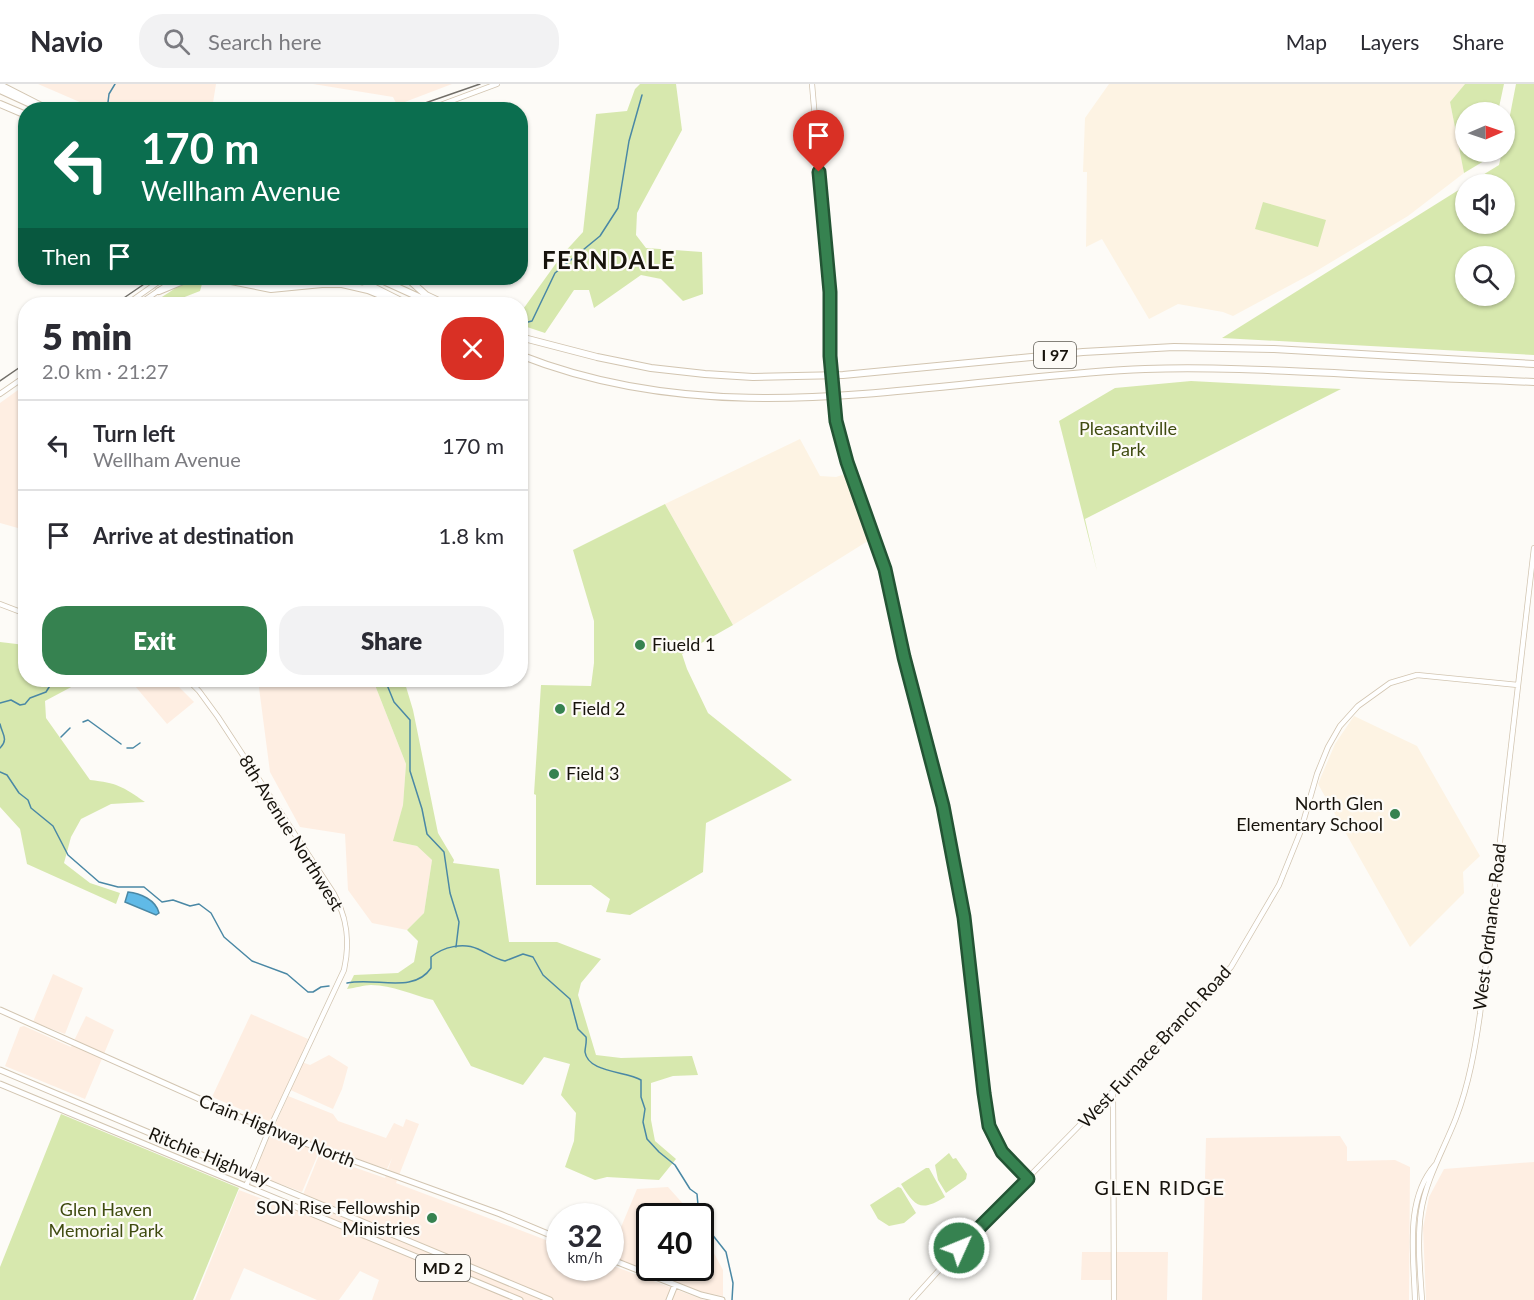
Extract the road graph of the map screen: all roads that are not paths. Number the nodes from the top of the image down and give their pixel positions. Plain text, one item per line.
1 (497, 84) edge
2 (812, 84) edge
3 (0, 85) edge
4 (0, 90) edge
5 (28, 102) edge
6 (31, 102) edge
7 (449, 102) edge
8 (0, 104) edge
9 (18, 112) edge
10 (154, 285) edge
11 (167, 285) edge
12 (173, 285) edge
13 (250, 285) edge
14 (314, 285) edge
15 (347, 285) edge
16 (369, 285) edge
17 (393, 285) edge
18 (415, 285) edge
19 (159, 291) junction
20 (136, 297) edge
21 (150, 297) edge
22 (384, 297) edge
23 (394, 297) edge
24 (419, 297) edge
25 (430, 297) edge
26 (528, 339) edge
27 (528, 358) edge
28 (1534, 364) edge
29 (18, 382) edge
30 (1534, 384) edge
31 (0, 394) edge
32 (1534, 548) edge
33 (0, 604) edge
34 (18, 611) edge
35 (1518, 685) junction
36 (195, 687) edge
37 (0, 1010) edge
38 (0, 1070) edge
39 (0, 1084) edge
40 (1113, 1092) junction
41 (269, 1130) junction
42 (1436, 1163) junction
43 (250, 1174) junction
44 (1028, 1179) junction
45 (246, 1186) junction
46 (546, 1233) edge
47 (624, 1265) edge
48 (675, 1285) junction
49 (519, 1300) edge
50 (550, 1300) edge
51 (669, 1300) edge
52 (722, 1300) edge
53 (912, 1300) edge
54 (1114, 1300) edge
55 (1415, 1300) edge
56 (1422, 1300) edge

1 - 7 street
2 - 44 street, bridge
3 - 6 highway
4 - 5 highway
8 - 9 highway
10 - 20 street
11 - 19 street
12 - 19 highway
13 - 14 highway
15 - 22 highway
16 - 23 highway
17 - 24 highway
18 - 25 highway
19 - 21 street
26 - 28 highway, I 97
27 - 30 highway, I 97
29 - 31 street
32 - 35 street
33 - 34 street
35 - 40 street, West Furnace Branch Road
35 - 42 street, West Ordnance Road
36 - 41 street, 8th Avenue Northwest
37 - 41 main road, Crain Highway North
38 - 43 main road, Ritchie Highway / MD 2
39 - 45 main road, Ritchie Highway / MD 2
40 - 44 street, West Furnace Branch Road
40 - 54 street
41 - 43 street, 8th Avenue Northwest
41 - 46 main road, Crain Highway North
42 - 55 street, West Ordnance Road
42 - 56 street, West Ordnance Road
43 - 45 street, 8th Avenue Northwest
43 - 50 main road, Ritchie Highway / MD 2
44 - 53 street, West Furnace Branch Road
45 - 49 main road, Ritchie Highway / MD 2
47 - 48 main road
48 - 51 main road
48 - 52 main road

